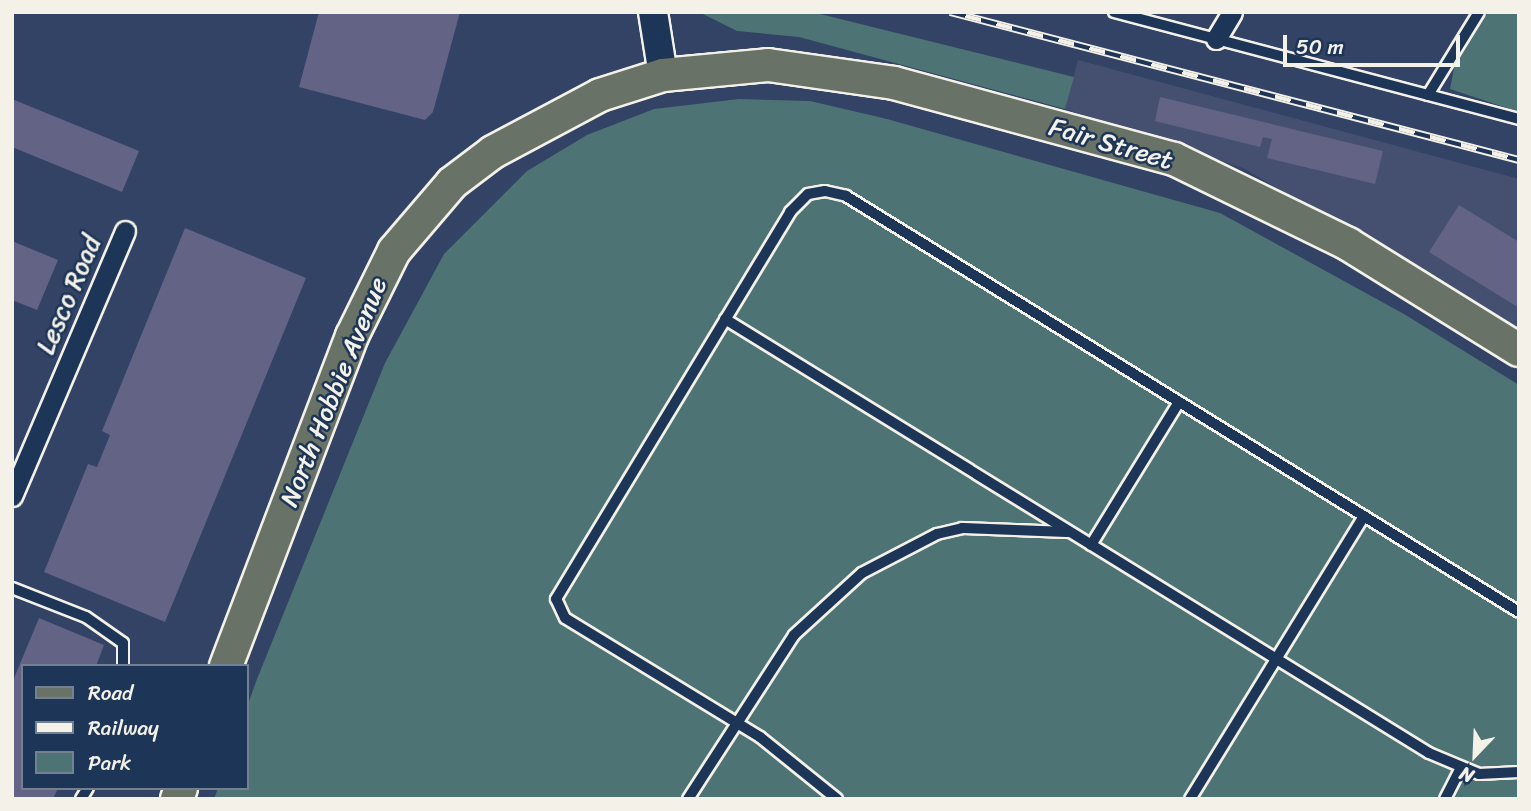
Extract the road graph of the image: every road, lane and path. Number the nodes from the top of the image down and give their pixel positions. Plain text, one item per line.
1 (653, 12) edge
2 (1114, 12) edge
3 (1232, 12) edge
4 (1479, 12) edge
5 (1216, 39) junction
6 (663, 75) junction
7 (1428, 95) junction
8 (1519, 119) edge
9 (125, 231) dead end
10 (724, 319) junction
11 (1519, 350) edge
12 (1179, 402) junction
13 (12, 496) edge
14 (1364, 516) junction
15 (1070, 532) junction
16 (1091, 544) junction
17 (12, 588) edge
18 (1519, 612) edge
19 (1276, 659) junction
20 (123, 664) edge
21 (227, 664) edge
22 (736, 722) junction
23 (1460, 769) junction
24 (1519, 772) edge
25 (688, 799) edge
26 (837, 799) edge
27 (1190, 799) edge
28 (1445, 799) edge

1 - 6 main road
2 - 5 lane
3 - 5 street
4 - 7 lane
5 - 7 lane
6 - 11 main road, Fair Street
6 - 21 main road, North Hobbie Avenue
7 - 8 lane
9 - 13 street, Lesco Road
10 - 12 lane
10 - 15 lane
10 - 22 lane
12 - 14 lane
12 - 16 lane
14 - 18 lane
14 - 19 lane
15 - 16 lane
15 - 22 lane
16 - 19 lane
17 - 20 lane
19 - 23 lane
19 - 27 lane
22 - 25 lane
22 - 26 lane
23 - 24 lane
23 - 28 lane

